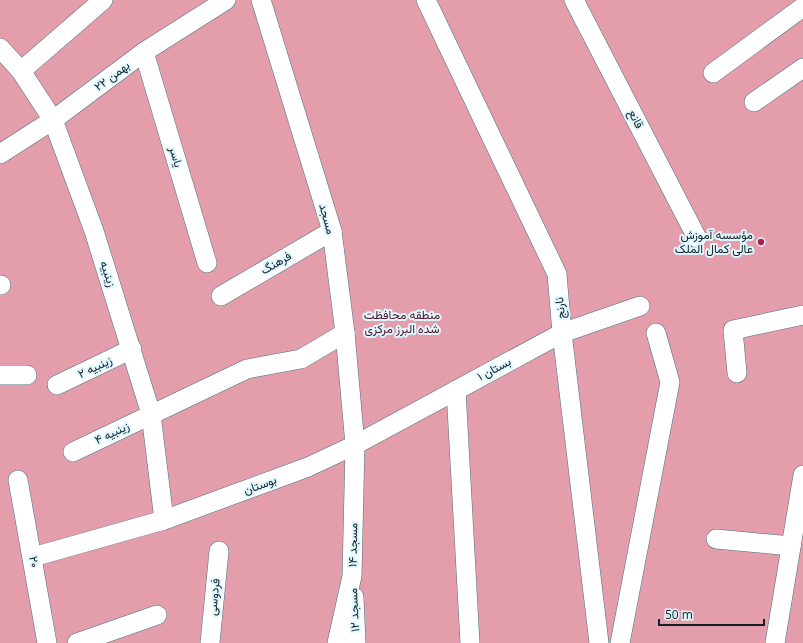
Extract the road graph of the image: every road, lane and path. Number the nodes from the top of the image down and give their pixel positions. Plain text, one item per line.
1 (102, 0) edge
2 (226, 0) edge
3 (261, 0) edge
4 (426, 0) edge
5 (574, 0) edge
6 (803, 6) edge
7 (0, 48) edge
8 (144, 52) junction
9 (803, 68) edge
10 (21, 71) junction
11 (713, 73) dead end
12 (754, 102) dead end
13 (53, 120) junction
14 (0, 154) edge
15 (332, 231) junction
16 (697, 238) dead end
17 (207, 263) dead end
18 (221, 296) dead end
19 (640, 306) dead end
20 (803, 315) edge
21 (345, 333) junction
22 (562, 333) junction
23 (656, 333) dead end
24 (132, 349) junction
25 (737, 373) dead end
26 (0, 375) edge
27 (27, 375) dead end
28 (58, 385) dead end
29 (456, 390) junction
30 (151, 414) junction
31 (354, 445) junction
32 (73, 452) dead end
33 (803, 475) edge
34 (18, 480) dead end
35 (164, 520) junction
36 (716, 539) dead end
37 (791, 546) junction
38 (219, 551) dead end
39 (33, 557) junction
40 (352, 576) junction
41 (157, 615) dead end
42 (47, 643) edge
43 (77, 643) edge
44 (210, 643) edge
45 (337, 643) edge
46 (356, 643) edge
47 (470, 643) edge
48 (599, 643) edge
49 (620, 643) edge
50 (775, 643) edge

1 - 10 street
2 - 8 street, ۲۲ بهمن
3 - 15 street, مسجد
4 - 22 street, نارنج
5 - 16 street, قانع
6 - 11 street
7 - 10 street, زینبیه
8 - 13 street, ۲۲ بهمن
8 - 17 street, یاسر
9 - 12 street
10 - 13 street, زینبیه
13 - 14 street, ۲۲ بهمن
13 - 24 street, زینبیه
15 - 18 street, فرهنگ
15 - 21 street, مسجد
19 - 22 street, بستان ۱
20 - 25 street
21 - 30 street, زینبیه ۴
21 - 31 street, مسجد
22 - 29 street, بستان ۱
22 - 48 street, نارنج
23 - 49 street
24 - 28 street, زینبیه ۲
24 - 30 street, زینبیه
26 - 27 street
29 - 31 street, بستان ۱
29 - 47 street
30 - 32 street, زینبیه ۴
30 - 35 street, زینبیه
31 - 35 street, بوستان
31 - 40 street, مسجد ۱۴
33 - 37 street
34 - 39 street, ۲۰
35 - 39 street, بوستان
36 - 37 street
37 - 50 street
38 - 44 street, فردوسی
39 - 42 street, ۲۰
40 - 45 street, مسجد ۱۴
40 - 46 street, مسجد ۱۲
41 - 43 street

